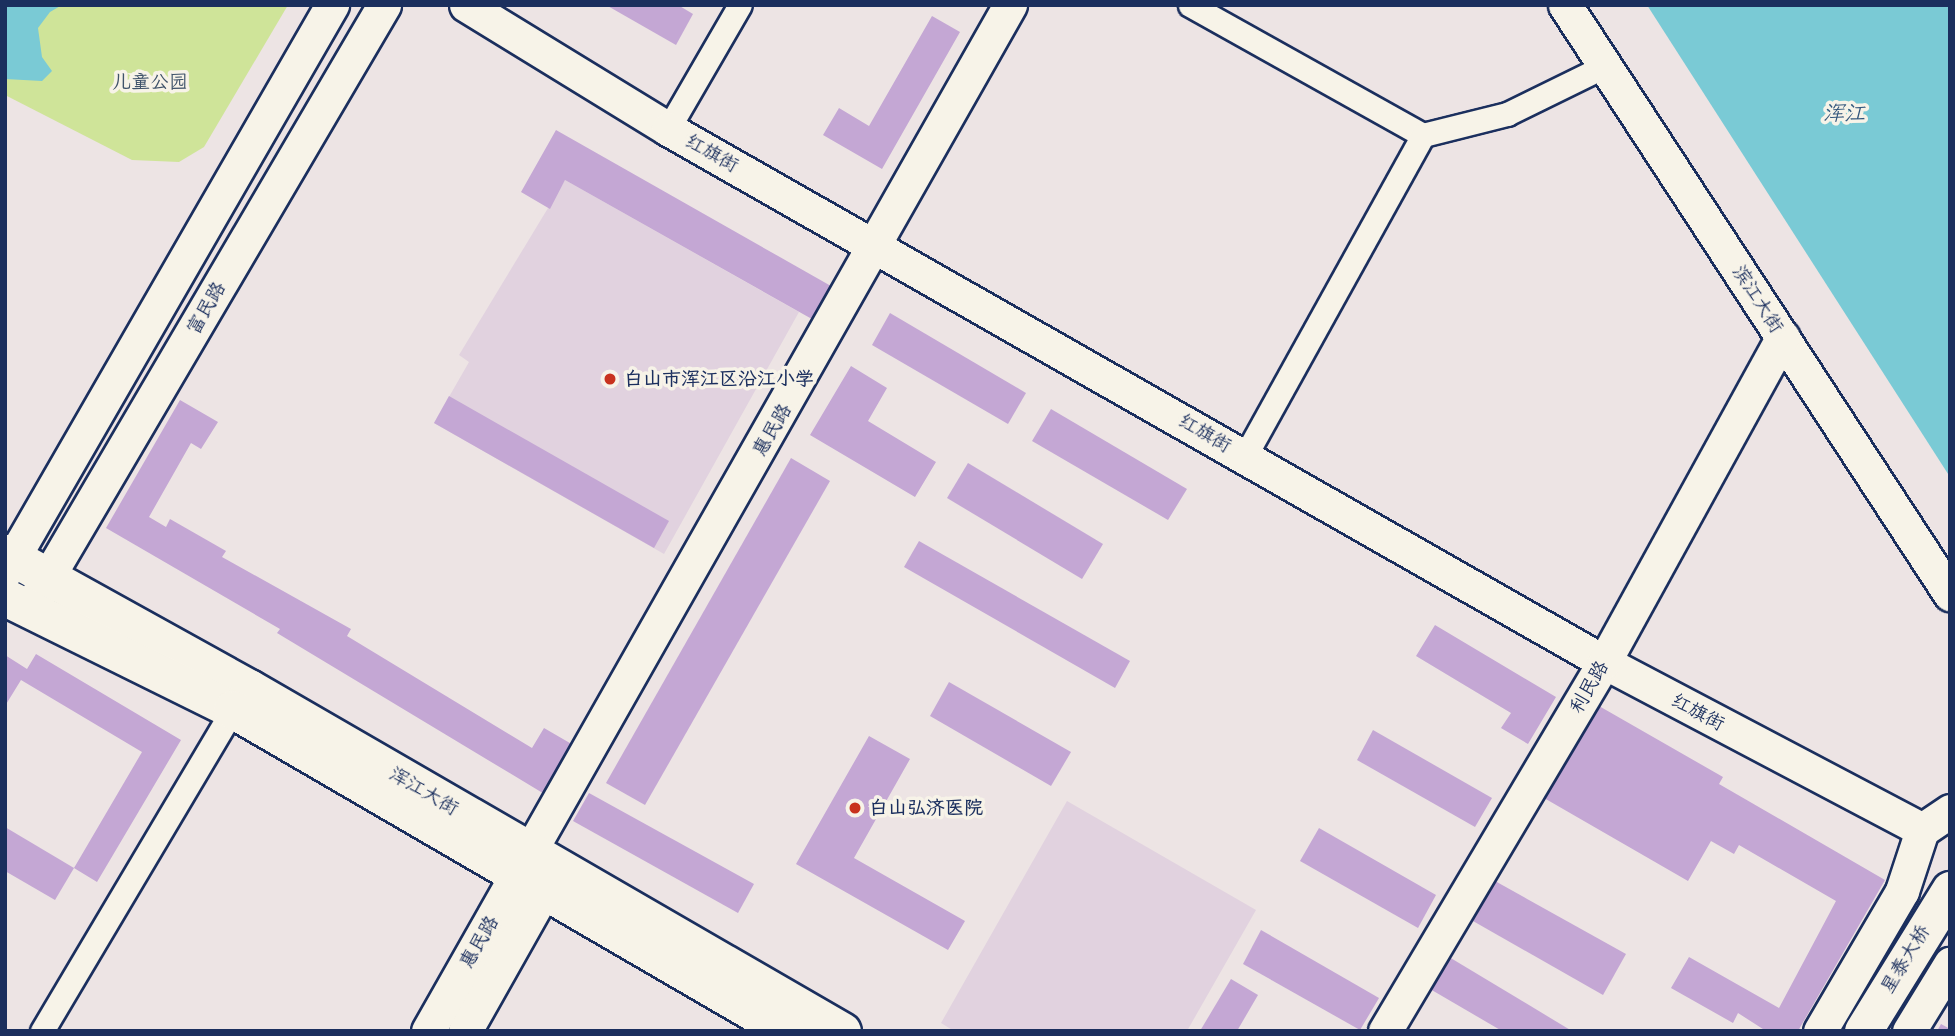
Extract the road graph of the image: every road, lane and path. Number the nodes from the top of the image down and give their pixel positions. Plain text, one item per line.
1 (332, 5) edge
2 (384, 5) edge
3 (466, 5) edge
4 (740, 5) edge
5 (1010, 5) edge
6 (1191, 5) edge
7 (1565, 5) edge
8 (1605, 66) junction
9 (668, 129) junction
10 (1423, 135) junction
11 (877, 246) junction
12 (1783, 337) junction
13 (1245, 456) junction
14 (8, 561) edge
15 (48, 577) junction
16 (1950, 594) edge
17 (17, 603) edge
18 (1604, 662) junction
19 (241, 698) junction
20 (1950, 811) edge
21 (1922, 830) junction
22 (531, 873) junction
23 (1950, 890) edge
24 (1950, 923) edge
25 (1950, 964) edge
26 (42, 1031) edge
27 (428, 1031) edge
28 (465, 1031) edge
29 (786, 1031) edge
30 (842, 1031) edge
31 (1385, 1031) edge
32 (1820, 1031) edge
33 (1863, 1031) edge
34 (1885, 1031) edge
35 (1909, 1031) edge

1 - 14 street
2 - 15 street, 富民路
3 - 9 street, 红旗街
4 - 9 street
5 - 11 street, 惠民路
6 - 10 street
7 - 8 street, 滨江大街
8 - 10 street
8 - 12 street, 滨江大街
9 - 11 street, 红旗街
10 - 13 street
11 - 13 street, 红旗街
11 - 22 street, 惠民路
12 - 16 street, 滨江大街
12 - 18 street, 利民路
13 - 18 street, 红旗街
14 - 15 main road, 浑江大街
15 - 17 street, 富民路
15 - 19 main road, 浑江大街
17 - 19 main road, 浑江大街
18 - 21 street, 红旗街
18 - 31 street, 利民路
19 - 22 main road, 浑江大街
19 - 26 street
20 - 21 street
21 - 32 street
22 - 27 street, 惠民路
22 - 28 street, 惠民路
22 - 29 main road, 浑江大街
22 - 30 main road, 浑江大街
23 - 33 main road, 星泰大桥
24 - 34 main road, 星泰大桥
25 - 35 street

